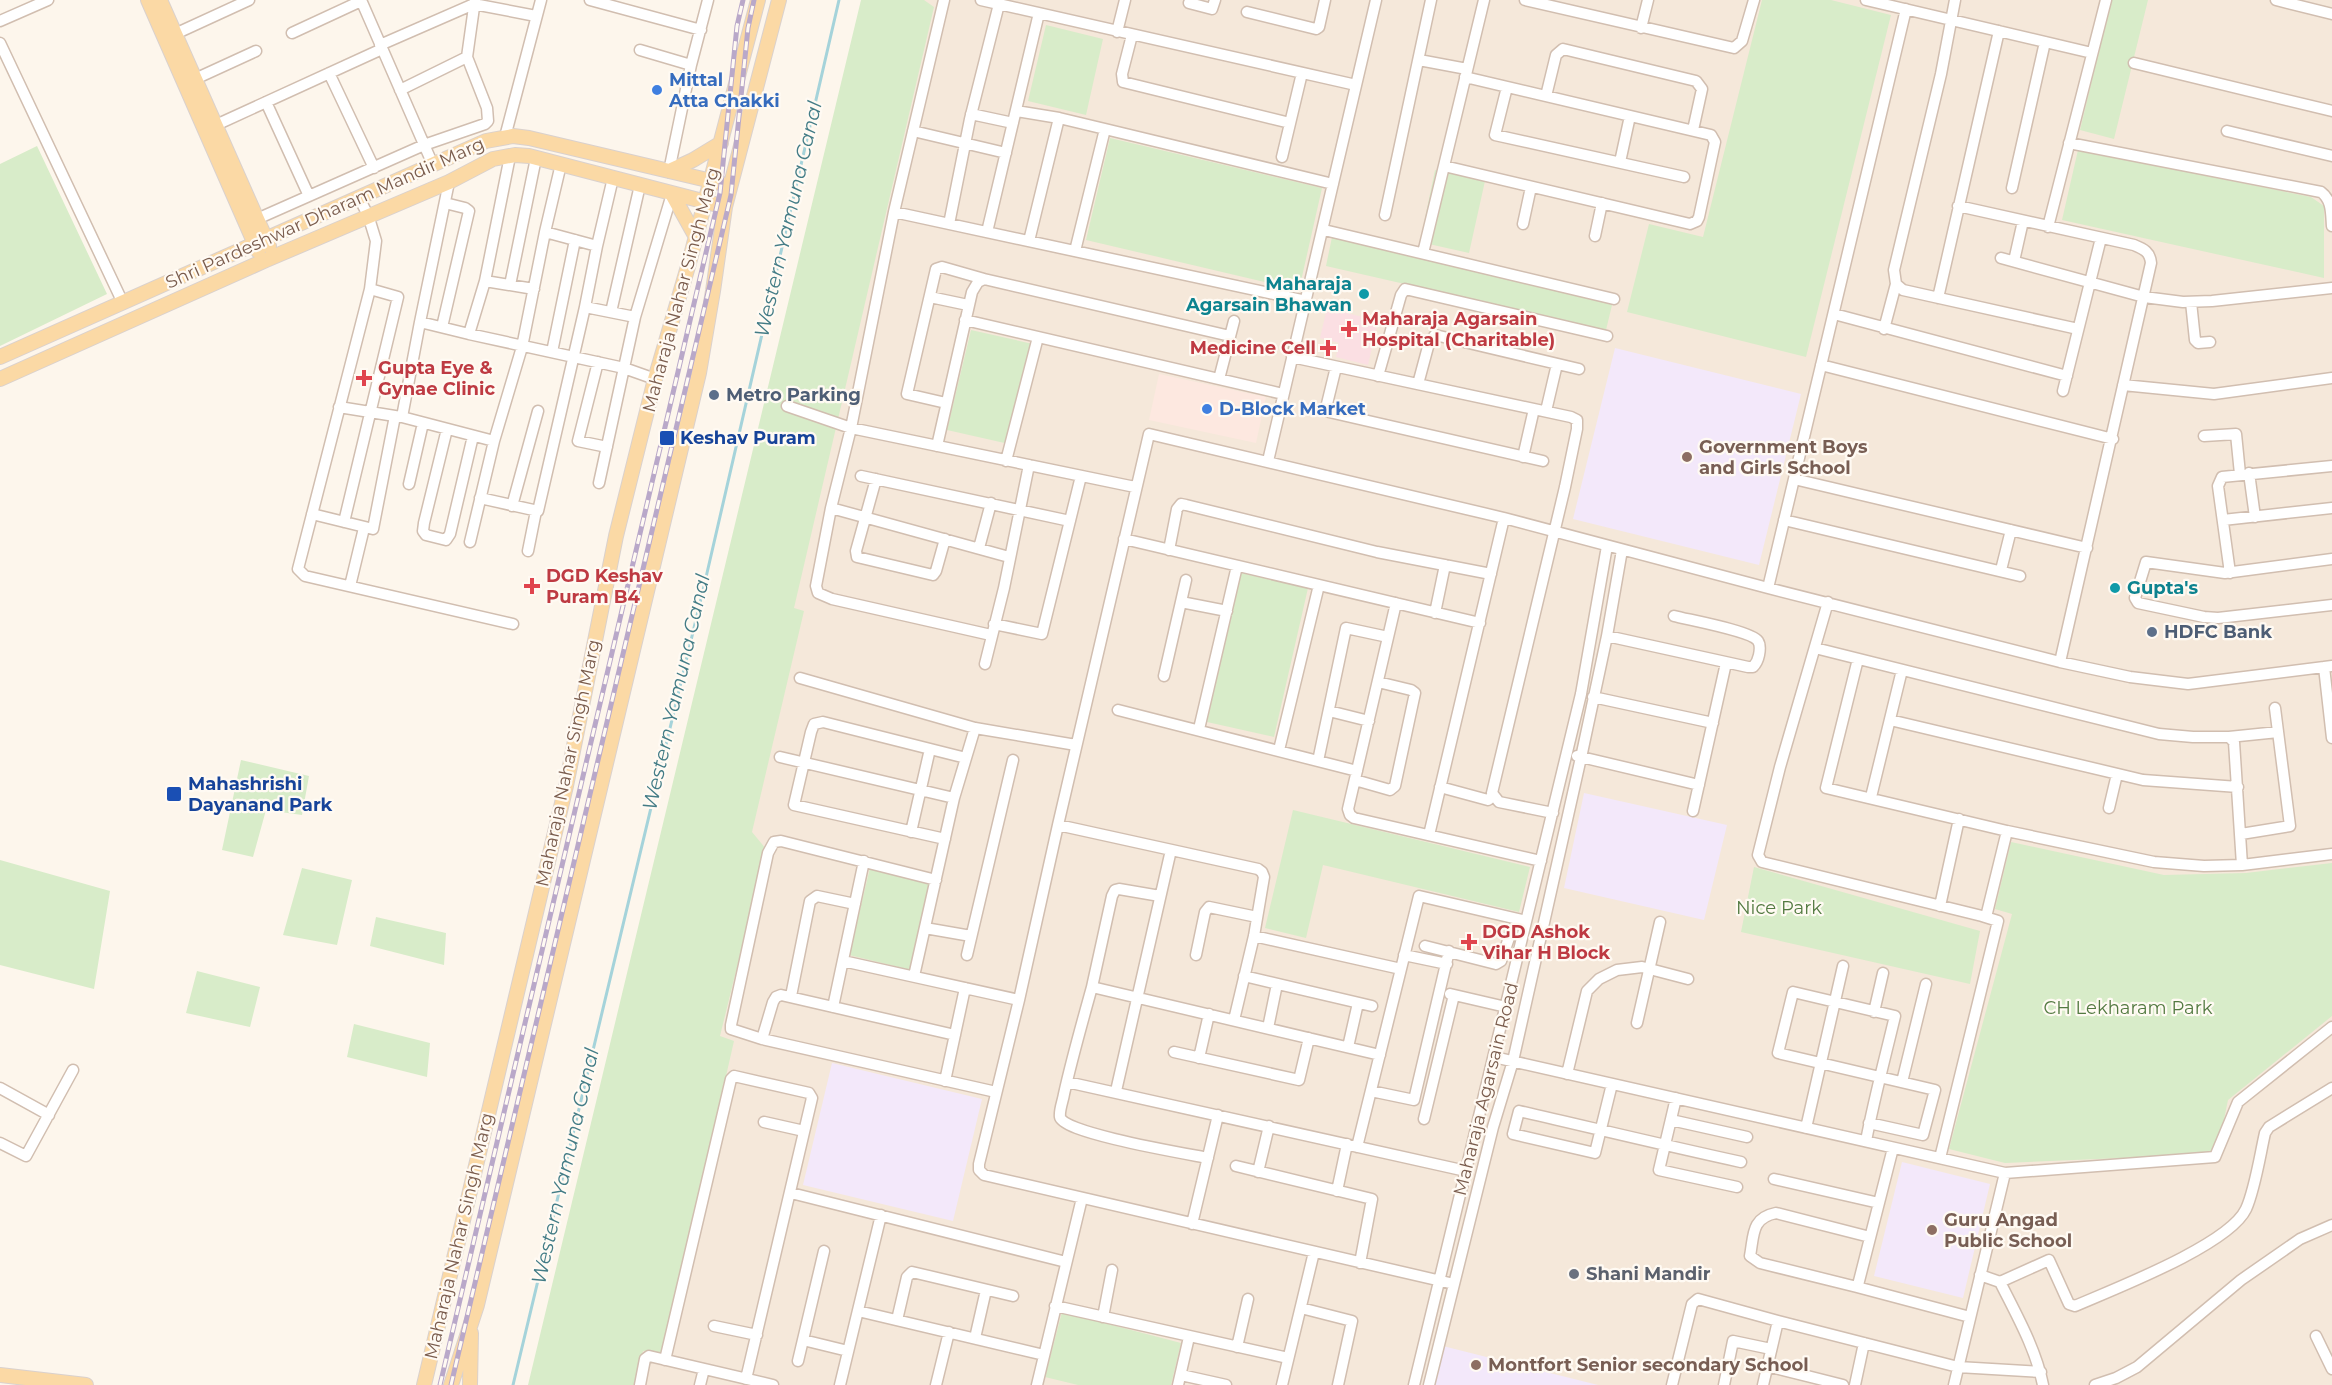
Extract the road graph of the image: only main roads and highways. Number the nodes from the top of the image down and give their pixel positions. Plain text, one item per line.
1 (148, 0) edge
2 (160, 0) edge
3 (758, 0) edge
4 (779, 0) edge
5 (721, 143) junction
6 (669, 171) junction
7 (711, 181) junction
8 (731, 185) junction
9 (672, 194) junction
10 (705, 203) junction
11 (725, 207) junction
12 (696, 237) junction
13 (260, 240) junction
14 (267, 259) junction
15 (0, 357) edge
16 (0, 379) edge
17 (470, 1322) junction
18 (0, 1375) edge
19 (86, 1385) edge
20 (424, 1385) edge
21 (451, 1385) edge
22 (470, 1385) edge

1 - 13 main road
2 - 13 main road
3 - 5 main road, Maharaja Nahar Singh Marg
4 - 8 main road, Maharaja Nahar Singh Marg
5 - 6 main road
5 - 7 main road, Maharaja Nahar Singh Marg
6 - 7 main road, Shri Pardeshwar Dharam Mandir Marg
6 - 13 main road, Shri Pardeshwar Dharam Mandir Marg
7 - 8 main road, Shri Pardeshwar Dharam Mandir Marg
7 - 10 main road, Maharaja Nahar Singh Marg
8 - 11 main road, Maharaja Nahar Singh Marg
9 - 10 main road, Shri Pardeshwar Dharam Mandir Marg
9 - 12 main road
9 - 14 main road, Shri Pardeshwar Dharam Mandir Marg
10 - 11 main road, Shri Pardeshwar Dharam Mandir Marg
10 - 12 main road, Maharaja Nahar Singh Marg
11 - 17 main road, Maharaja Nahar Singh Marg
12 - 20 main road, Maharaja Nahar Singh Marg
13 - 14 main road
13 - 15 main road, Shri Pardeshwar Dharam Mandir Marg
14 - 16 main road, Shri Pardeshwar Dharam Mandir Marg
17 - 21 main road, Maharaja Nahar Singh Marg
17 - 22 main road
18 - 19 main road

